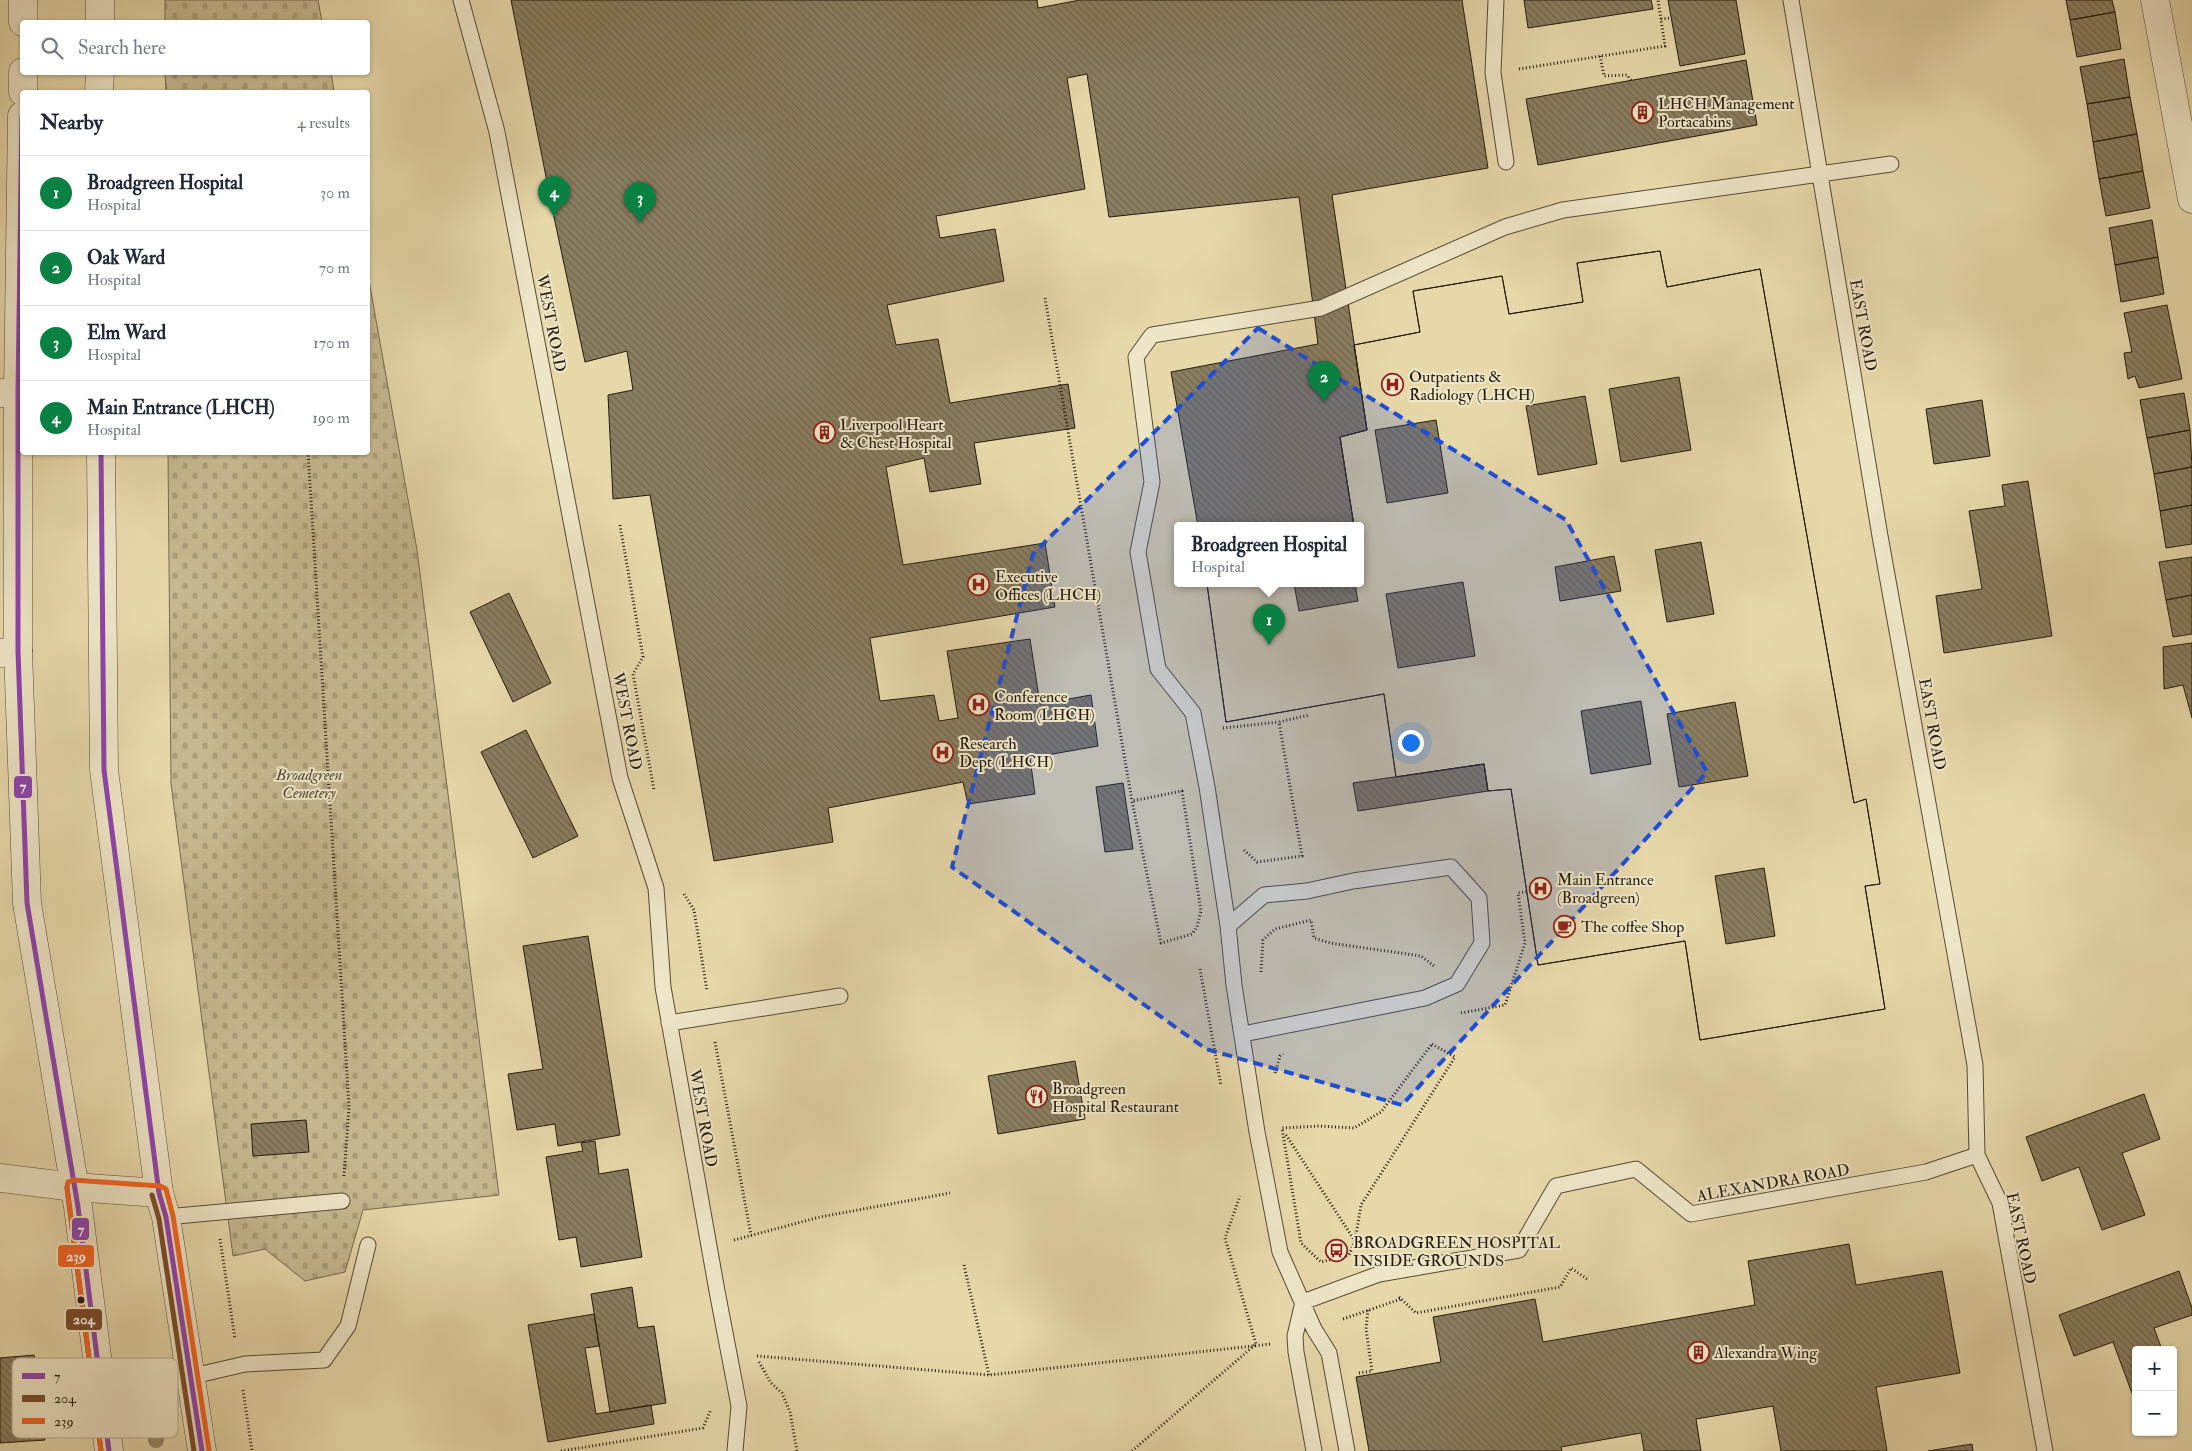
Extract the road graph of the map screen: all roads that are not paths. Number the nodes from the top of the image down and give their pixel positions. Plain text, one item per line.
1 (23, 0) edge
2 (100, 0) edge
3 (460, 0) edge
4 (1496, 0) edge
5 (1791, 0) edge
6 (2155, 0) edge
7 (23, 20) edge
8 (100, 20) edge
9 (23, 75) edge
10 (100, 75) edge
11 (23, 90) edge
12 (99, 90) edge
13 (20, 159) edge
14 (1506, 162) dead end
15 (1891, 164) dead end
16 (1820, 175) junction
17 (2192, 199) edge
18 (9, 393) edge
19 (101, 455) edge
20 (9, 652) edge
21 (1228, 926) junction
22 (840, 996) dead end
23 (669, 1023) junction
24 (1243, 1034) junction
25 (1977, 1155) junction
26 (0, 1178) edge
27 (74, 1187) junction
28 (342, 1201) road end
29 (162, 1205) junction
30 (368, 1245) dead end
31 (1304, 1302) junction
32 (97, 1358) edge
33 (189, 1377) junction
34 (107, 1438) edge
35 (109, 1451) edge
36 (202, 1451) edge
37 (735, 1451) edge
38 (1314, 1451) edge
39 (1347, 1451) edge
40 (2045, 1451) edge

1 - 7 street
2 - 8 street
3 - 23 lane, WEST ROAD
4 - 14 lane
5 - 16 lane, EAST ROAD
6 - 17 street
9 - 11 street
10 - 12 street
13 - 18 street
15 - 16 lane
16 - 21 lane
16 - 25 lane, EAST ROAD
18 - 20 street
19 - 29 street
20 - 27 street
21 - 24 lane
21 - 24 lane
22 - 23 lane
23 - 37 lane, WEST ROAD
24 - 31 lane
25 - 31 lane, ALEXANDRA ROAD
25 - 40 lane, EAST ROAD
26 - 27 street
27 - 29 street
27 - 32 street
28 - 29 lane
29 - 33 street
30 - 33 lane
31 - 38 lane
31 - 39 lane
33 - 36 street
34 - 35 street

